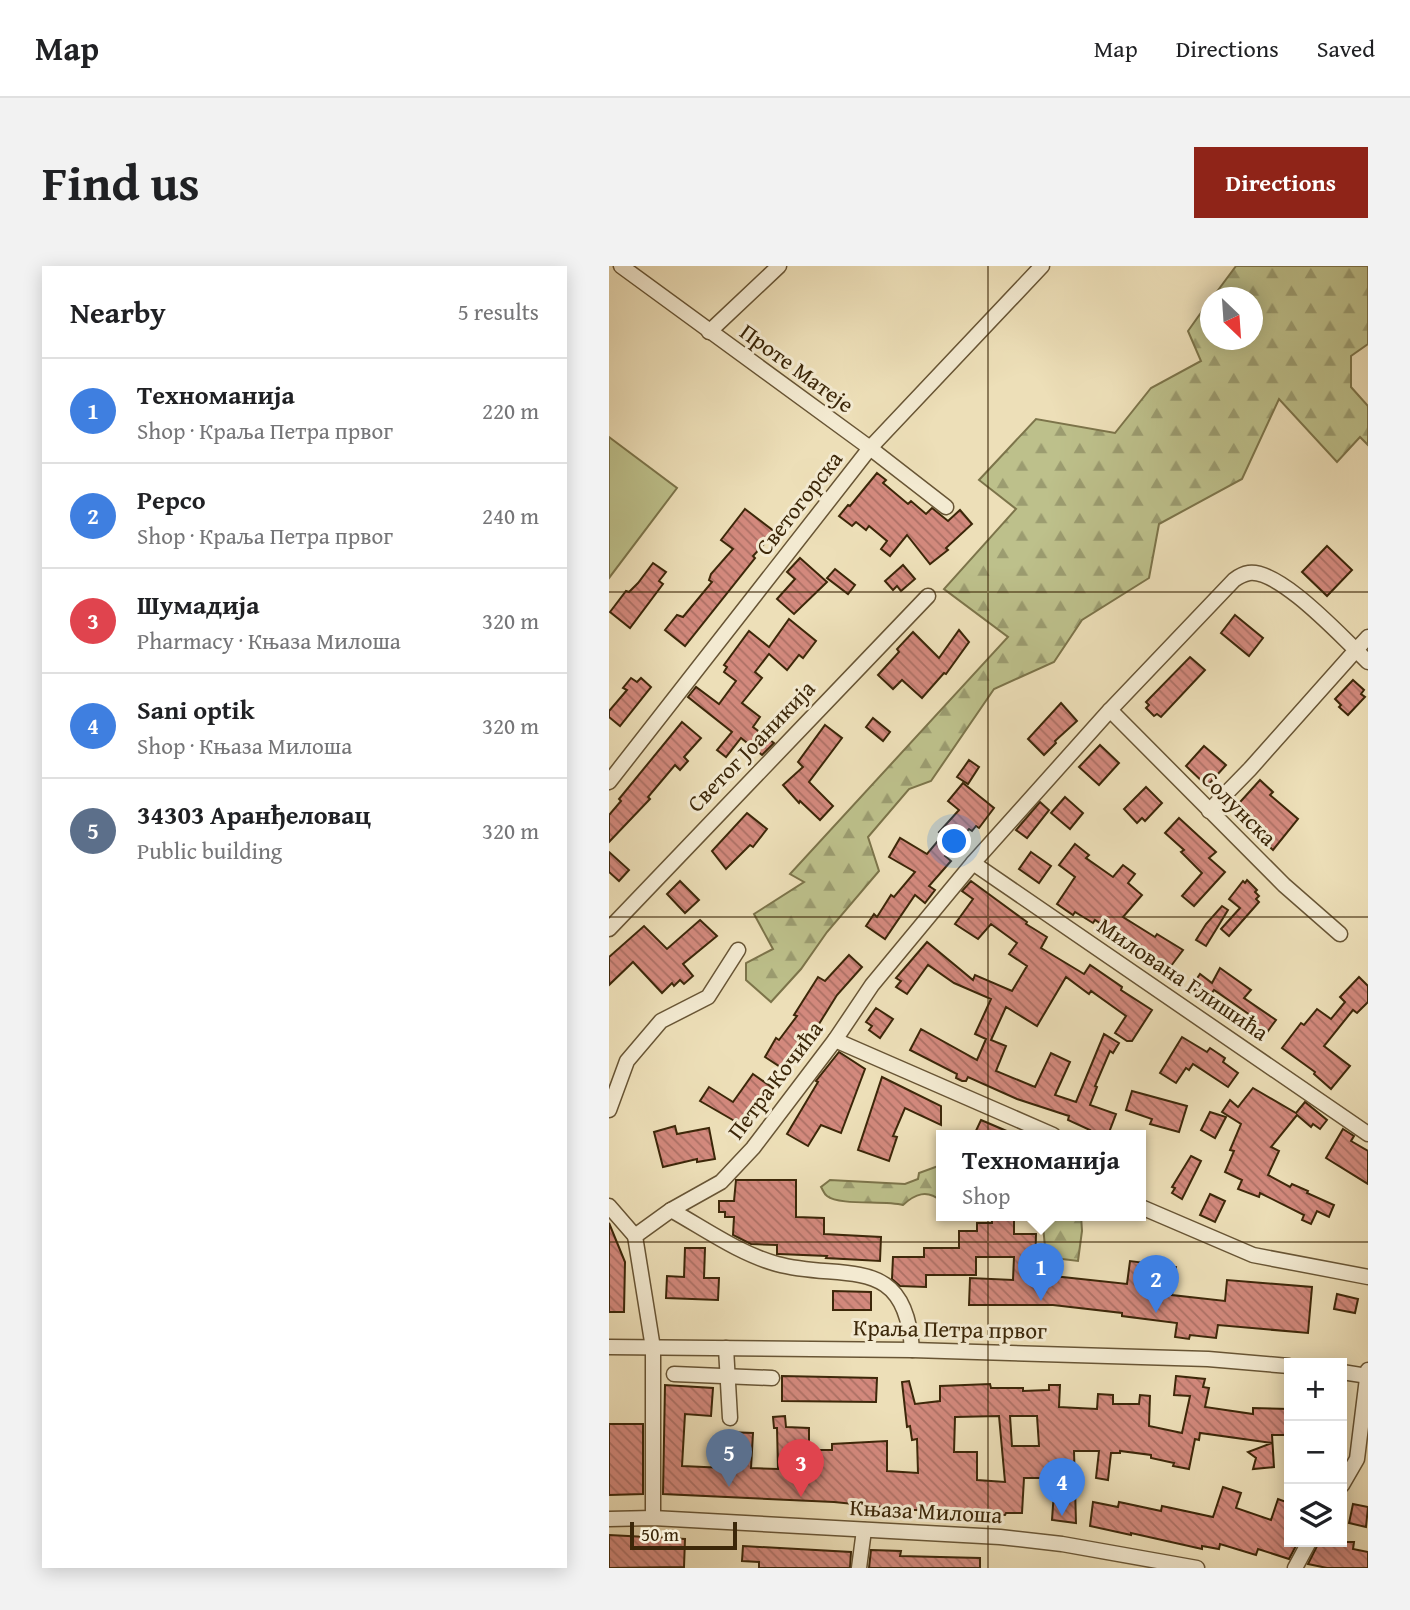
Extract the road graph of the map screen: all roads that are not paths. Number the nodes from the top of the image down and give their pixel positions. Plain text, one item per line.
1 (621, 266) edge
2 (779, 266) edge
3 (1042, 266) edge
4 (709, 332) junction
5 (870, 449) junction
6 (946, 507) dead end
7 (928, 596) dead end
8 (1368, 638) edge
9 (1356, 650) junction
10 (1368, 662) edge
11 (1110, 710) junction
12 (609, 782) edge
13 (1209, 811) junction
14 (973, 863) junction
15 (612, 921) edge
16 (1340, 934) dead end
17 (739, 950) dead end
18 (835, 1040) junction
19 (609, 1110) edge
20 (1042, 1130) edge
21 (1368, 1134) edge
22 (609, 1206) edge
23 (1146, 1209) edge
24 (671, 1210) junction
25 (635, 1236) junction
26 (1368, 1277) edge
27 (609, 1347) edge
28 (653, 1348) junction
29 (726, 1348) junction
30 (912, 1350) junction
31 (1284, 1366) edge
32 (1347, 1372) edge
33 (674, 1374) dead end
34 (1367, 1374) edge
35 (727, 1376) junction
36 (772, 1378) dead end
37 (730, 1418) dead end
38 (1343, 1484) edge
39 (653, 1518) junction
40 (609, 1519) edge
41 (865, 1530) junction
42 (1306, 1547) edge
43 (859, 1568) edge
44 (1197, 1568) edge
45 (1295, 1568) edge

1 - 4 street, Проте Матеје
2 - 4 street
3 - 5 street, Светогорска
4 - 5 street, Проте Матеје
5 - 6 street, Проте Матеје
5 - 12 street, Светогорска
7 - 15 street, Светог Јоаникија
8 - 9 street
9 - 10 street
9 - 11 street, Петра Кочића
9 - 13 street
11 - 13 street, Солунска
11 - 14 street, Петра Кочића
13 - 16 street, Солунска
14 - 18 street, Петра Кочића
14 - 21 street, Милована Глишића
17 - 19 street
18 - 20 street
18 - 24 street, Петра Кочића
22 - 25 street
23 - 26 street
24 - 25 street, Петра Кочића
24 - 30 street
25 - 28 street
27 - 28 street, Краља Петра првог
28 - 29 street, Краља Петра првог
28 - 39 street
29 - 30 street, Краља Петра првог
29 - 35 street
30 - 31 street, Краља Петра првог
32 - 34 street
33 - 35 street
34 - 38 street
35 - 36 street
35 - 37 street
39 - 40 street, Књаза Милоша
39 - 41 street, Књаза Милоша
41 - 43 street
41 - 44 street, Књаза Милоша
42 - 45 street

